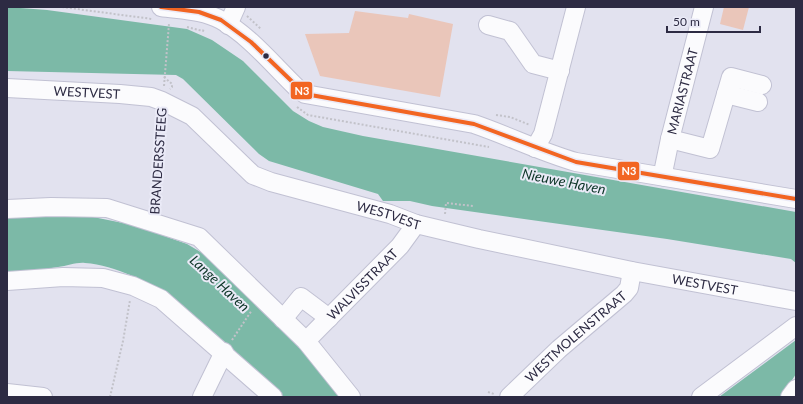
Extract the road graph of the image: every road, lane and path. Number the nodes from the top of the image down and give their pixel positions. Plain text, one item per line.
1 (161, 7) edge
2 (236, 7) edge
3 (576, 7) edge
4 (704, 7) edge
5 (174, 24) dead end
6 (228, 25) junction
7 (488, 25) dead end
8 (186, 26) dead end
9 (203, 31) dead end
10 (560, 71) junction
11 (7, 88) edge
12 (760, 93) dead end
13 (165, 96) junction
14 (670, 139) junction
15 (535, 148) junction
16 (665, 177) junction
17 (796, 199) edge
18 (473, 206) dead end
19 (7, 209) edge
20 (445, 214) dead end
21 (153, 221) junction
22 (416, 224) junction
23 (632, 271) junction
24 (7, 281) edge
25 (132, 286) junction
26 (796, 301) edge
27 (253, 308) dead end
28 (329, 318) junction
29 (283, 319) junction
30 (796, 326) edge
31 (306, 341) junction
32 (228, 346) junction
33 (796, 389) edge
34 (7, 392) edge
35 (488, 392) dead end
36 (518, 395) edge
37 (43, 397) edge
38 (110, 397) edge
39 (202, 397) edge
40 (273, 397) edge
41 (351, 397) edge
42 (497, 397) edge
43 (701, 397) edge
44 (790, 397) edge

1 - 6 street
2 - 6 street
3 - 10 street
4 - 14 street, MARIASTRAAT
5 - 13 path, BRANDERSSTEEG
6 - 15 street
7 - 10 street
8 - 9 path
10 - 15 street
11 - 13 street, WESTVEST
12 - 14 street
13 - 21 path, BRANDERSSTEEG
13 - 22 street, WESTVEST
14 - 16 street, MARIASTRAAT
15 - 16 street
16 - 17 street
18 - 20 path
19 - 21 street
21 - 29 street
22 - 23 street, WESTVEST
22 - 28 street, WALVISSTRAAT
23 - 26 street, WESTVEST
23 - 36 street, WESTMOLENSTRAAT
24 - 25 street
25 - 32 street
25 - 38 path
27 - 32 path
28 - 29 street
28 - 31 street, WALVISSTRAAT
29 - 31 street
30 - 43 street
31 - 41 street
32 - 39 street
32 - 40 street
33 - 44 street
34 - 37 street
35 - 42 path

